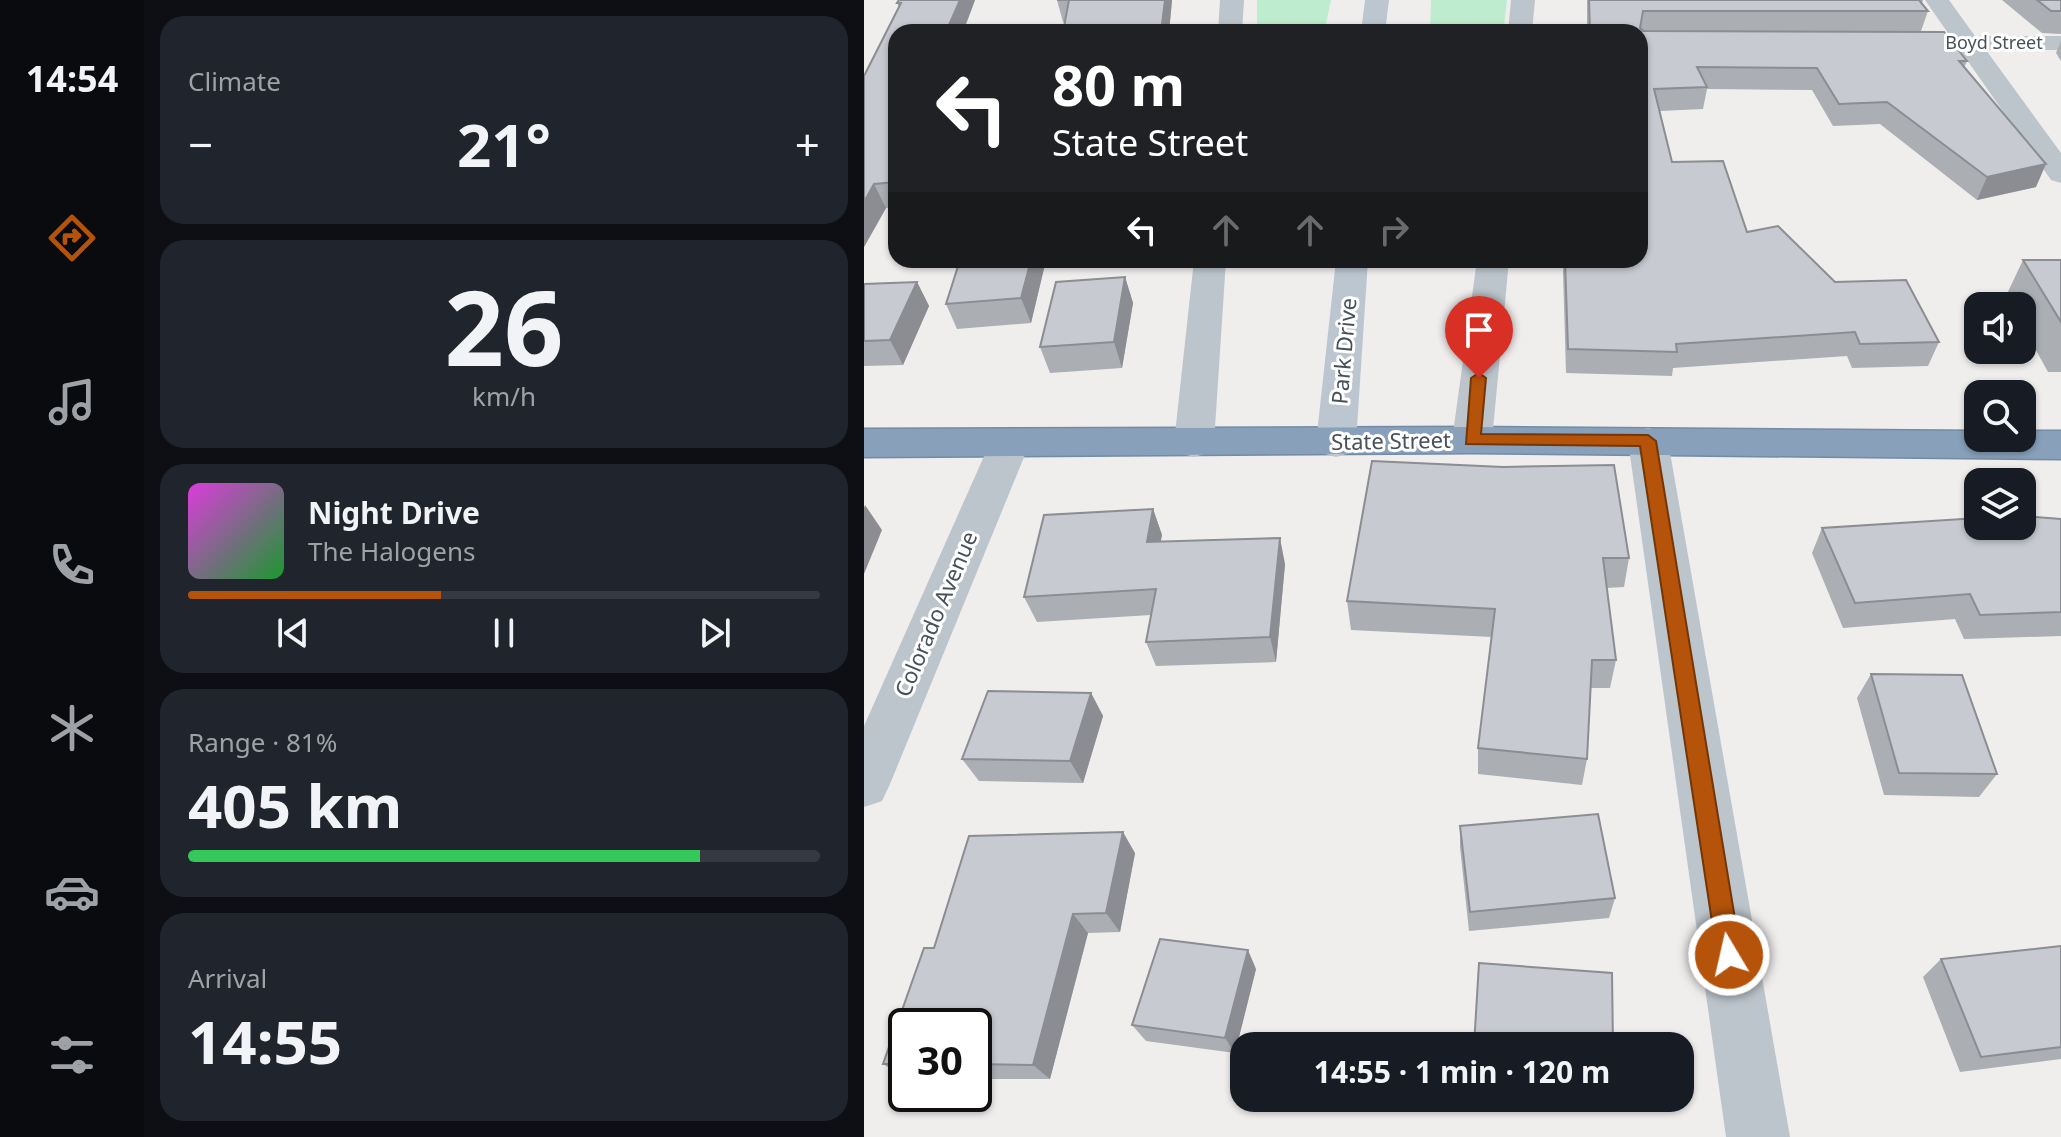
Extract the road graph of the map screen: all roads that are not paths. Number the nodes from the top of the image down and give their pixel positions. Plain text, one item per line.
1 (1232, 0) edge
2 (1377, 0) edge
3 (1523, 0) edge
4 (1937, 0) edge
5 (1230, 24) edge
6 (1374, 24) edge
7 (1521, 24) edge
8 (1876, 43) edge
9 (1968, 43) junction
10 (2061, 43) edge
11 (2061, 174) edge
12 (1209, 268) edge
13 (1351, 268) edge
14 (1492, 268) edge
15 (1472, 440) junction
16 (1648, 441) junction
17 (864, 443) edge
18 (1194, 443) junction
19 (1336, 443) junction
20 (1009, 445) junction
21 (2061, 445) edge
22 (864, 784) edge
23 (1758, 1137) edge

1 - 5 street
2 - 6 street
3 - 7 street
4 - 9 street
8 - 9 street, Boyd Street
9 - 10 street, Boyd Street
9 - 11 street
12 - 18 street
13 - 19 street, Park Drive
14 - 15 street
15 - 16 highway, State Street
15 - 19 highway, State Street
16 - 21 highway, State Street
16 - 23 street
17 - 20 highway, State Street
18 - 19 highway, State Street
18 - 20 highway, State Street
20 - 22 street, Colorado Avenue

